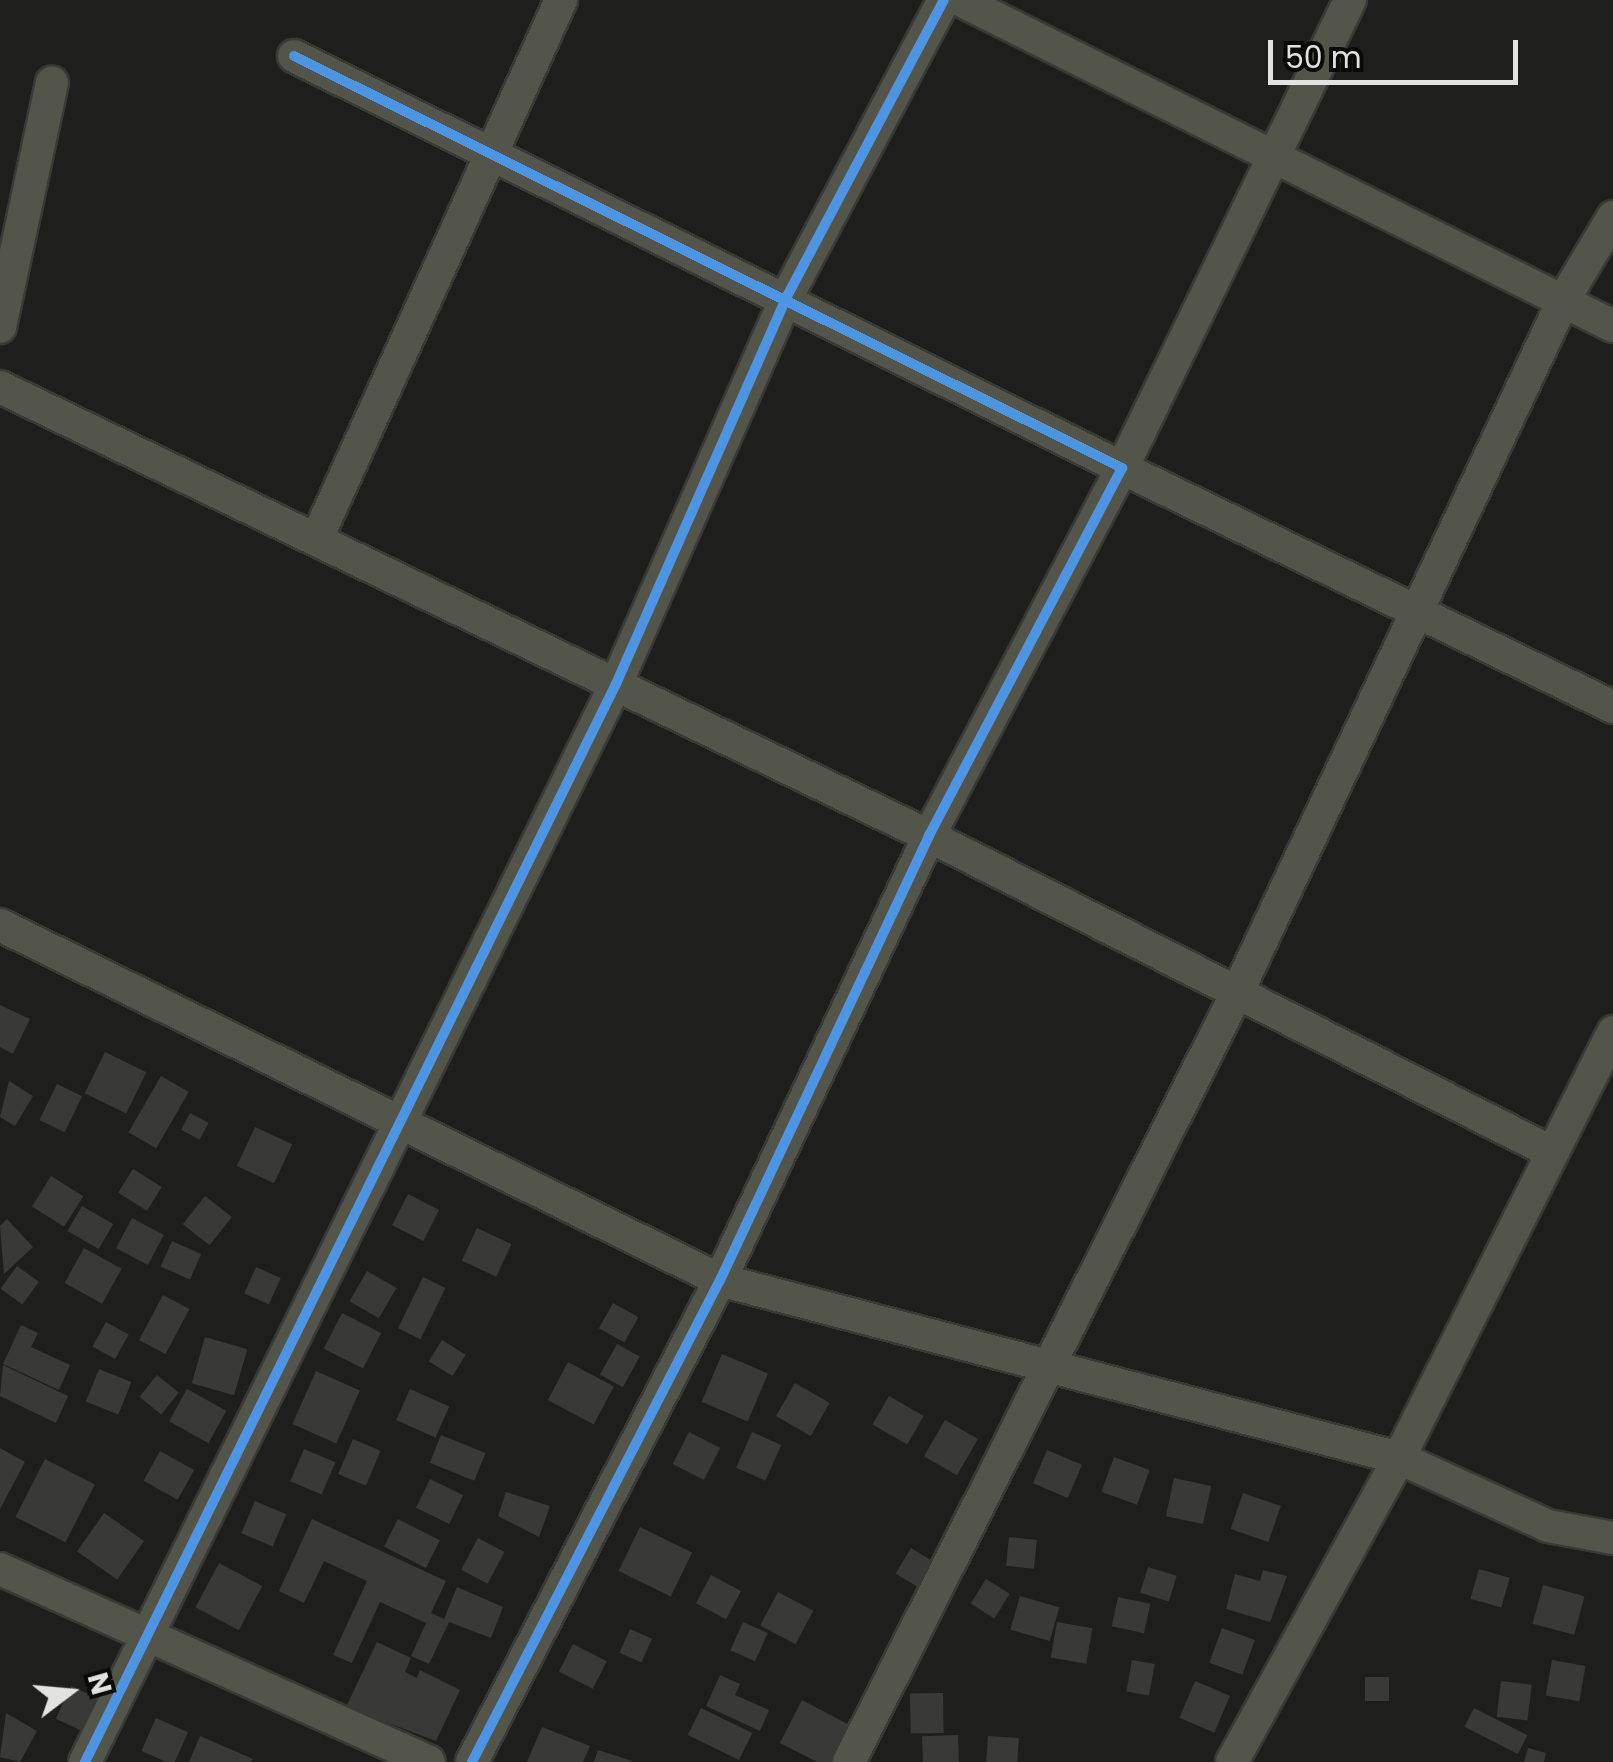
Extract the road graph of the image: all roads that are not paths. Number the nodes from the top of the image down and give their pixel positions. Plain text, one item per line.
1 (561, 0) edge
2 (944, 0) edge
3 (960, 0) edge
4 (1350, 0) edge
5 (294, 56) dead end
6 (52, 82) dead end
7 (490, 152) junction
8 (1274, 156) junction
9 (1613, 217) edge
10 (785, 300) junction
11 (1563, 301) junction
12 (1613, 326) edge
13 (0, 327) edge
14 (0, 387) edge
15 (1122, 468) junction
16 (317, 538) junction
17 (1413, 610) junction
18 (616, 684) junction
19 (1613, 707) edge
20 (930, 836) junction
21 (0, 925) edge
22 (1237, 993) junction
23 (1613, 1032) edge
24 (398, 1121) junction
25 (1551, 1152) junction
26 (720, 1280) junction
27 (1048, 1368) junction
28 (1399, 1458) junction
29 (1613, 1538) edge
30 (0, 1569) edge
31 (149, 1641) junction
32 (84, 1762) edge
33 (429, 1762) edge
34 (472, 1762) edge
35 (849, 1762) edge
36 (1232, 1762) edge

1 - 7 street
2 - 10 street
3 - 8 street
4 - 8 street
5 - 7 street
6 - 13 street
7 - 10 street
7 - 16 street
8 - 11 street
8 - 15 street
9 - 11 street
10 - 15 street
10 - 18 street
11 - 12 street
11 - 17 street
14 - 16 street
15 - 17 street
15 - 20 street
16 - 18 street
17 - 19 street
17 - 22 street
18 - 20 street
18 - 24 street
20 - 22 street
20 - 26 street
21 - 24 street
22 - 25 street
22 - 27 street
23 - 25 street
24 - 26 street
24 - 31 street
25 - 28 street
26 - 27 street
26 - 34 street
27 - 28 street
27 - 35 street
28 - 29 street
28 - 36 street
30 - 31 street
31 - 32 street
31 - 33 street

